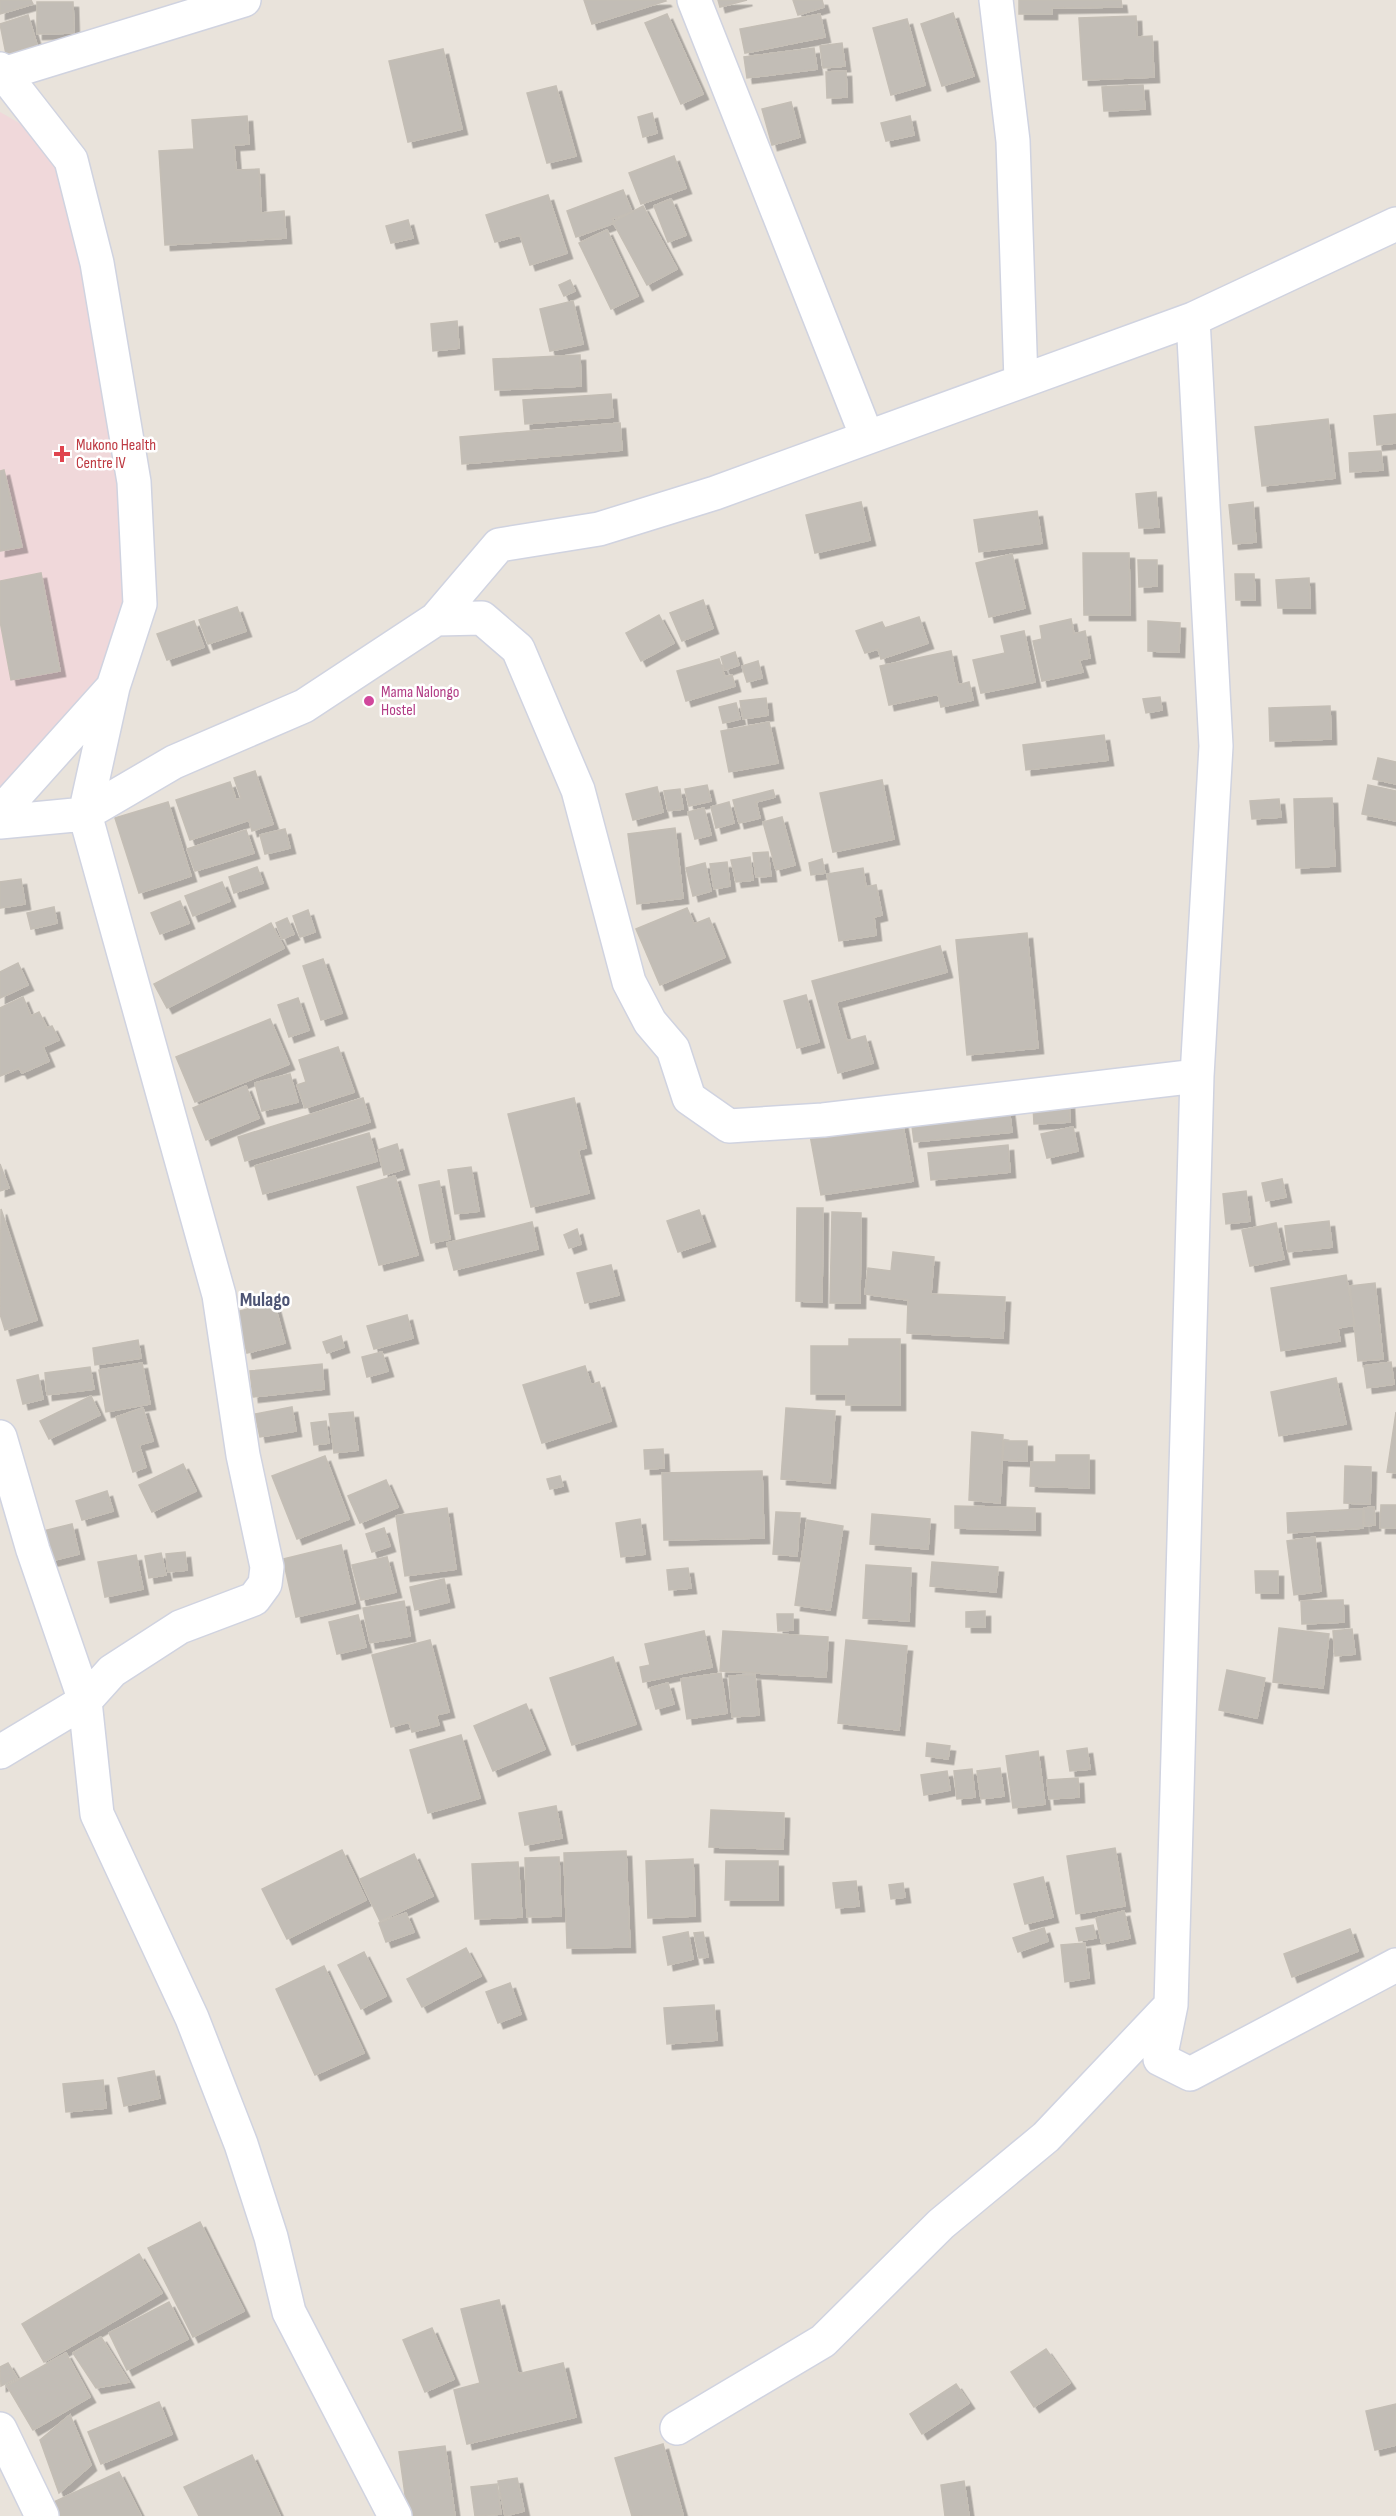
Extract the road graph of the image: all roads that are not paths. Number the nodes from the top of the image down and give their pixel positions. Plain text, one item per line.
1 (244, 0) edge
2 (694, 0) edge
3 (996, 0) edge
4 (1, 73) edge
5 (1396, 224) edge
6 (1193, 319) junction
7 (1021, 381) junction
8 (867, 437) junction
9 (436, 619) junction
10 (113, 687) junction
11 (0, 813) edge
12 (85, 814) junction
13 (0, 822) edge
14 (1197, 1076) junction
15 (0, 1437) edge
16 (85, 1701) junction
17 (0, 1752) edge
18 (1396, 1965) edge
19 (1170, 2005) junction
20 (677, 2428) dead end
21 (0, 2429) edge
22 (42, 2516) edge
23 (395, 2516) edge

1 - 4 street
2 - 8 street
3 - 7 street
4 - 10 street
5 - 6 street
6 - 7 street
6 - 14 street
7 - 8 street
8 - 9 street
9 - 12 street
9 - 14 street
10 - 11 street
10 - 12 street
12 - 13 street
12 - 16 street
14 - 19 street
15 - 16 street
16 - 17 street
16 - 23 street
18 - 19 street
19 - 20 street
21 - 22 street

